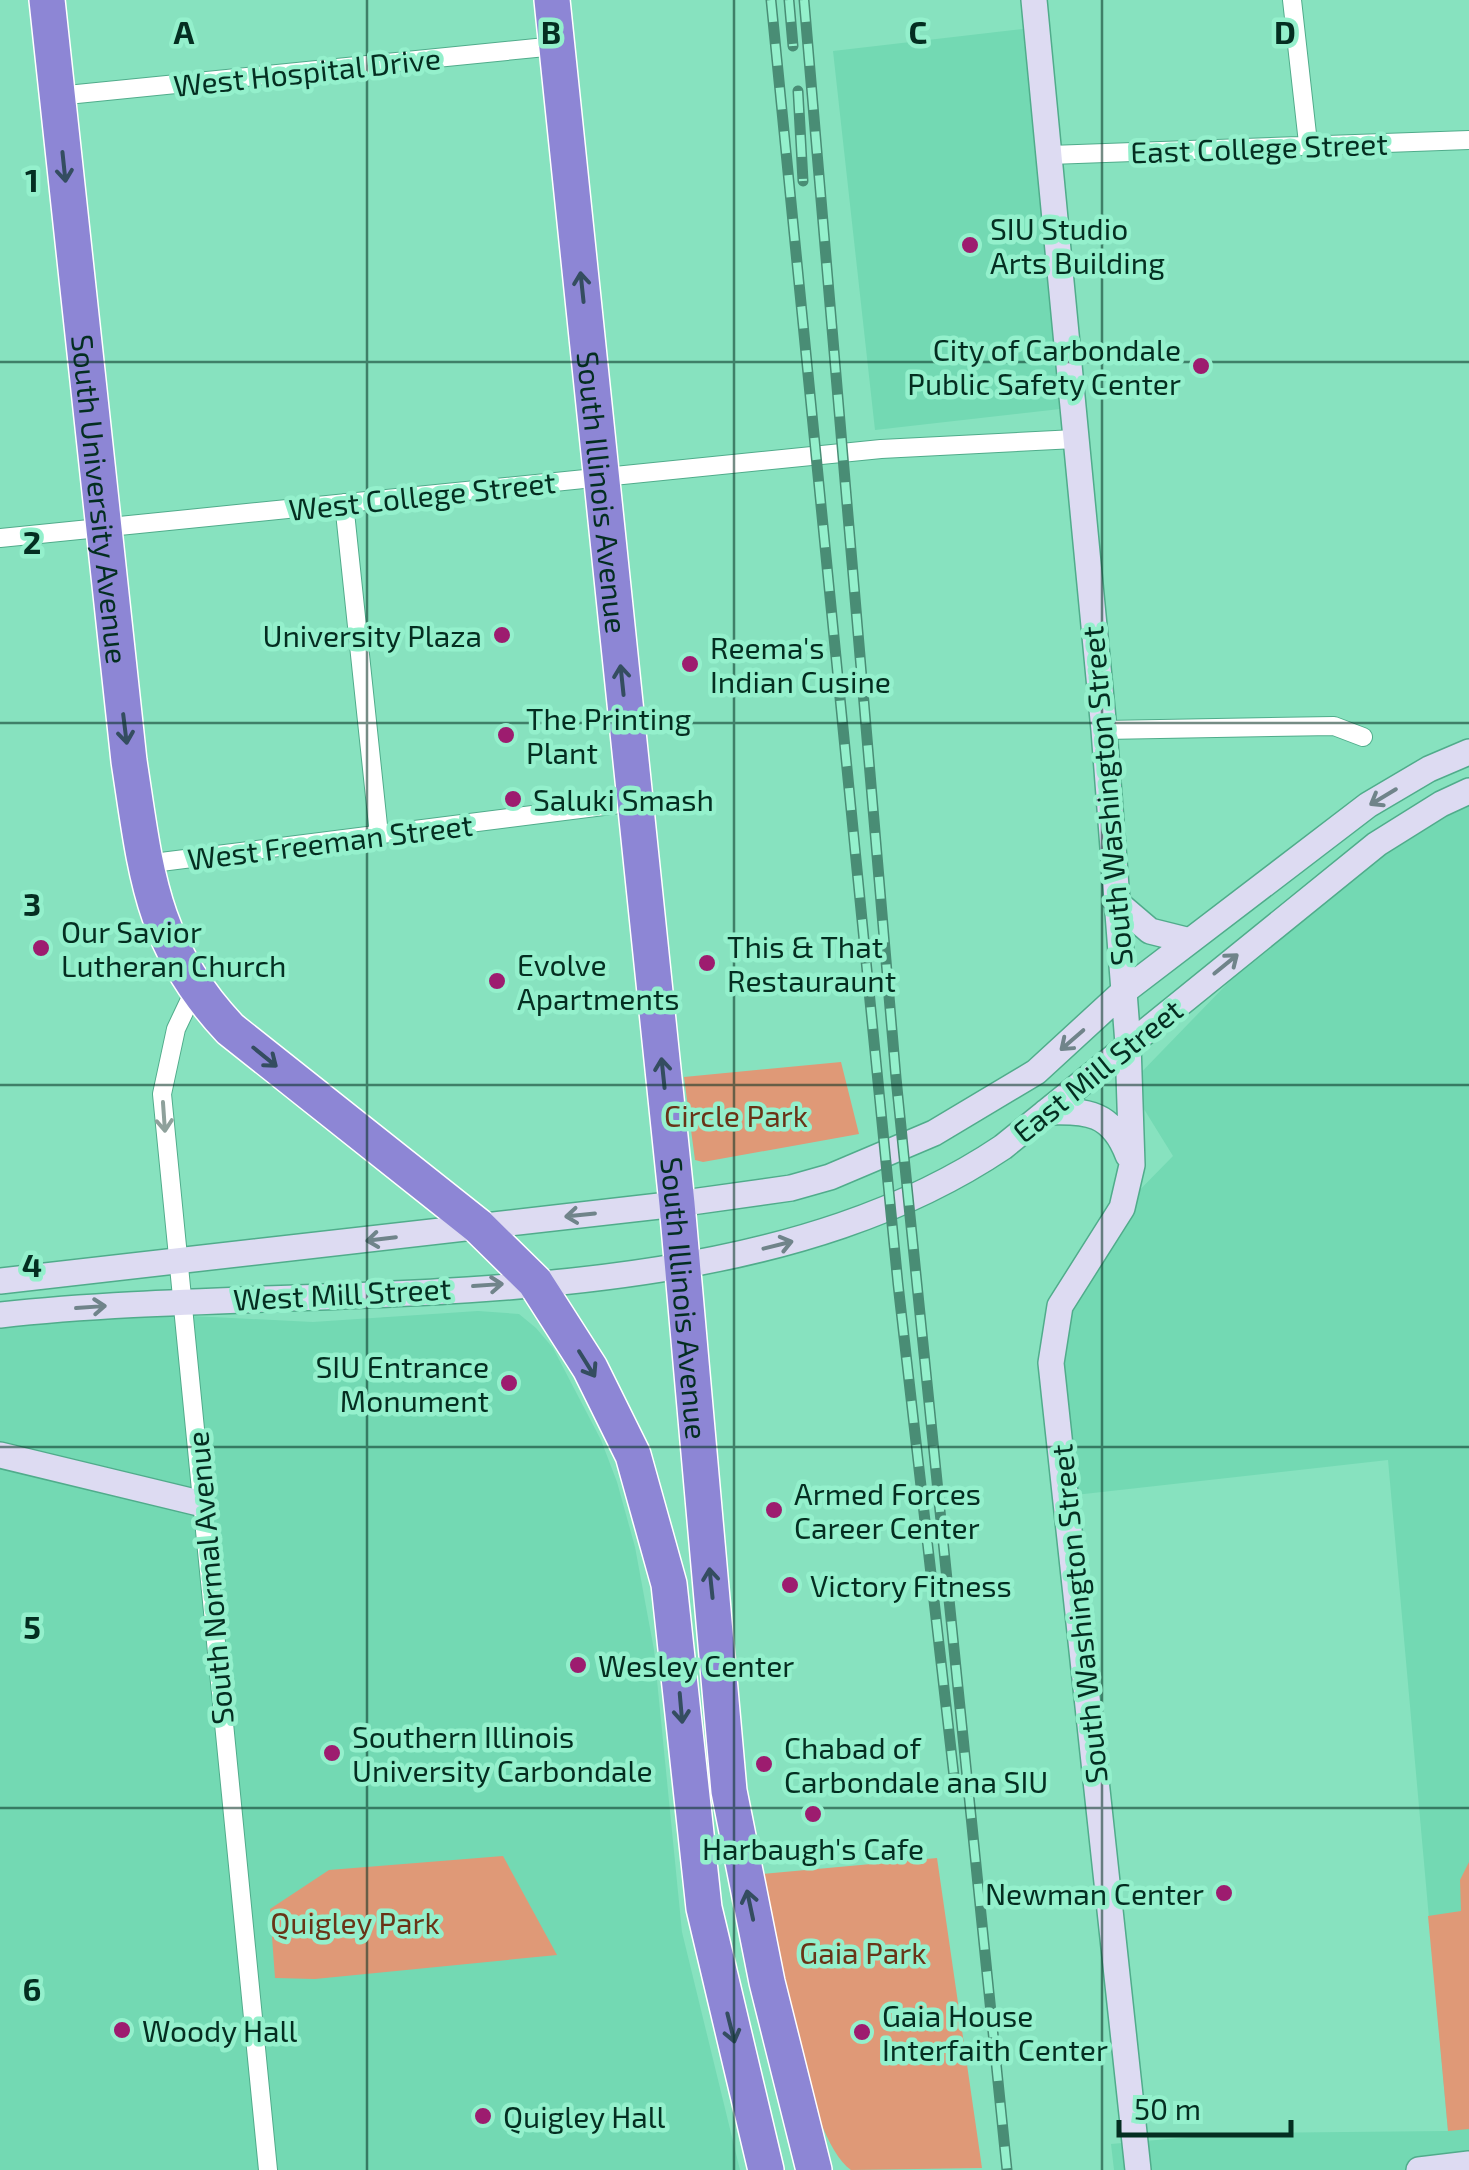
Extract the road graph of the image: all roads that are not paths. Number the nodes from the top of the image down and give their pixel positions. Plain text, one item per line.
1 (47, 0) edge
2 (552, 0) edge
3 (1034, 0) edge
4 (1292, 0) edge
5 (556, 46) junction
6 (57, 96) junction
7 (1469, 140) edge
8 (1308, 144) junction
9 (1050, 154) junction
10 (1075, 440) junction
11 (601, 478) junction
12 (344, 503) junction
13 (101, 528) junction
14 (0, 538) edge
15 (1104, 730) junction
16 (1363, 737) dead end
17 (1469, 752) edge
18 (1469, 792) edge
19 (635, 802) junction
20 (379, 834) junction
21 (144, 864) junction
22 (1116, 902) junction
23 (1190, 942) junction
24 (194, 991) junction
25 (1122, 993) junction
26 (1128, 1044) junction
27 (1046, 1112) junction
28 (1132, 1165) junction
29 (677, 1204) junction
30 (478, 1226) junction
31 (176, 1263) junction
32 (683, 1264) junction
33 (0, 1280) edge
34 (535, 1282) junction
35 (181, 1300) junction
36 (0, 1314) edge
37 (0, 1455) edge
38 (203, 1504) junction
39 (1469, 2164) edge
40 (268, 2170) edge
41 (766, 2170) edge
42 (814, 2170) edge
43 (1138, 2170) edge
44 (1419, 2170) edge

1 - 6 highway, South University Avenue
2 - 5 highway, South Illinois Avenue
3 - 9 main road, South Washington Street
4 - 8 street
5 - 6 street, West Hospital Drive
11 -> 5 highway, South Illinois Avenue
6 -> 13 highway, South University Avenue
7 - 8 street, East College Street
8 - 9 street, East College Street
9 - 10 main road, South Washington Street
10 - 11 street, West College Street
10 - 15 main road, South Washington Street
11 - 12 street, West College Street
19 -> 11 highway, South Illinois Avenue
12 - 13 street, West College Street
12 - 20 street
13 - 14 street, West College Street
13 -> 21 highway, South University Avenue
15 - 16 street
15 - 22 main road, South Washington Street
17 -> 23 main road, East Mill Street
26 -> 18 main road, East Mill Street
19 - 20 street, West Freeman Street
29 -> 19 highway, South Illinois Avenue
20 - 21 street, West Freeman Street
21 - 24 highway, South University Avenue
22 - 23 main road
22 - 25 main road, South Washington Street
23 - 25 main road, East Mill Street
24 -> 30 highway
24 -> 31 street, South Normal Avenue
25 - 26 main road, South Washington Street
25 -> 29 main road, East Mill Street
26 - 27 main road, East Mill Street
26 - 28 main road, South Washington Street
27 - 28 main road
32 -> 27 main road, East Mill Street
28 - 43 main road, South Washington Street
29 -> 30 main road, West Mill Street
29 - 32 highway, South Illinois Avenue
30 -> 31 main road, West Mill Street
30 - 34 highway
31 - 33 main road, West Mill Street
31 - 35 street, South Normal Avenue
32 - 34 main road, West Mill Street
42 -> 32 highway, South Illinois Avenue
35 -> 34 main road, West Mill Street
34 -> 41 highway
36 -> 35 main road, West Mill Street
35 - 38 street, South Normal Avenue
37 - 38 main road
38 - 40 street, South Normal Avenue
39 - 44 main road

